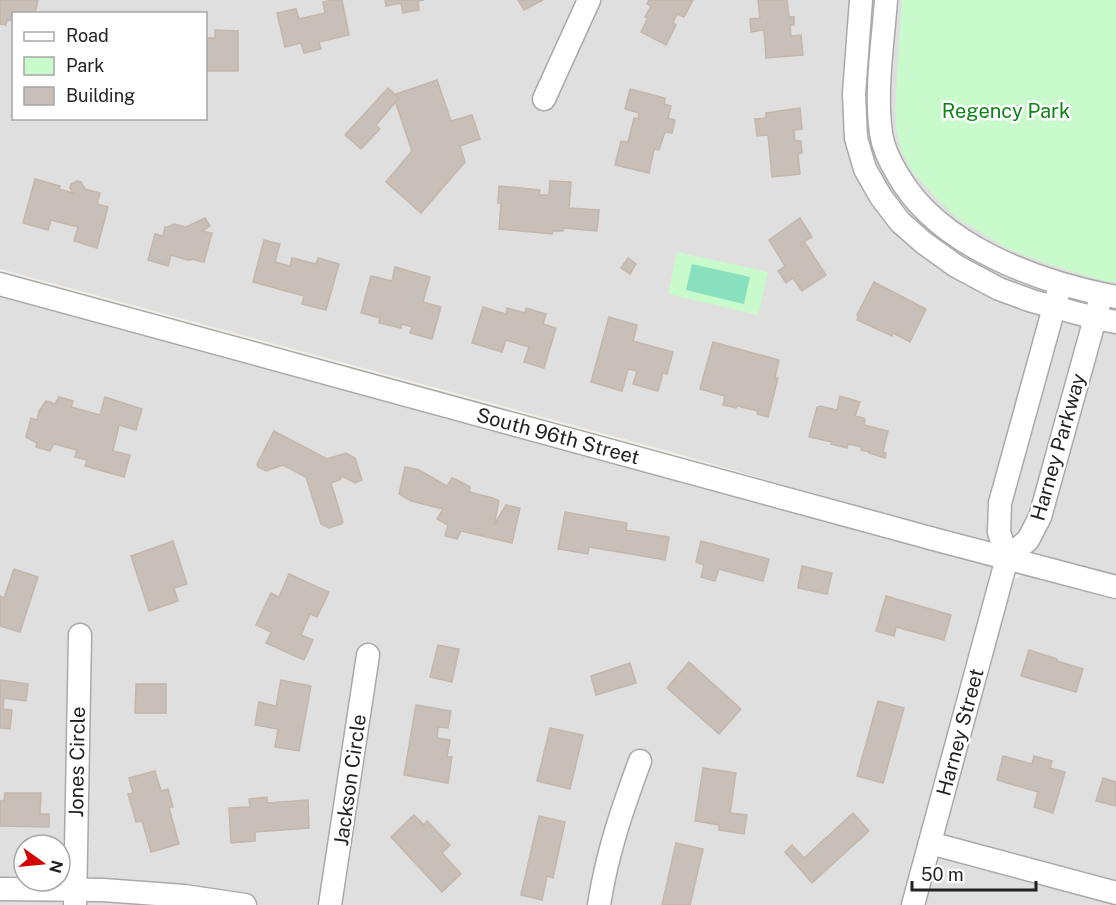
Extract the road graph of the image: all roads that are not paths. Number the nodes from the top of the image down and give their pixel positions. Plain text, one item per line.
1 (589, 0) edge
2 (861, 0) edge
3 (886, 0) edge
4 (544, 99) dead end
5 (1061, 283) junction
6 (0, 284) edge
7 (1109, 296) edge
8 (1054, 307) junction
9 (1105, 320) edge
10 (1007, 558) junction
11 (1116, 587) edge
12 (80, 635) dead end
13 (368, 655) dead end
14 (640, 761) dead end
15 (930, 843) junction
16 (0, 889) edge
17 (1116, 893) edge
18 (75, 897) edge
19 (245, 905) edge
20 (330, 905) edge
21 (599, 905) edge
22 (913, 905) edge

1 - 4 street
2 - 8 street
3 - 5 street
5 - 7 street
5 - 8 street, Harney Parkway
6 - 10 street, South 96th Street
7 - 9 street, Harney Parkway
8 - 9 street
8 - 10 street, Harney Parkway
9 - 10 street, Harney Parkway
10 - 11 street, South 96th Street
10 - 15 street, Harney Street
12 - 18 street, Jones Circle
13 - 20 street, Jackson Circle
14 - 21 street
15 - 17 street
15 - 22 street, Harney Street
16 - 18 street
18 - 19 street

